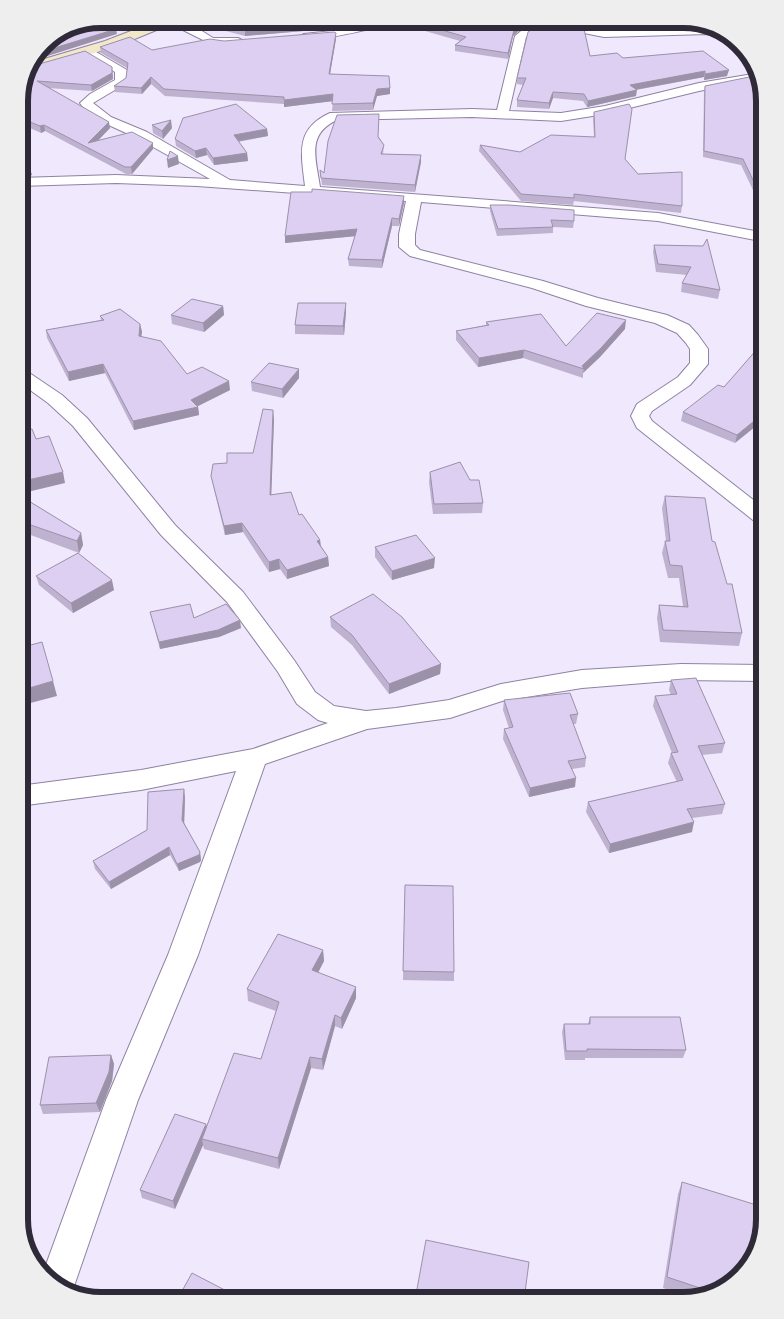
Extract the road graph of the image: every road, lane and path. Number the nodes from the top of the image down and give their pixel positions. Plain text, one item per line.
1 (150, 28) edge
2 (190, 28) edge
3 (358, 28) edge
4 (528, 28) edge
5 (575, 28) edge
6 (707, 31) edge
7 (291, 38) edge
8 (254, 40) edge
9 (87, 51) junction
10 (37, 66) edge
11 (753, 77) edge
12 (502, 114) junction
13 (28, 182) edge
14 (230, 184) junction
15 (313, 191) junction
16 (414, 198) junction
17 (756, 235) edge
18 (28, 380) edge
19 (756, 512) edge
20 (756, 672) edge
21 (366, 720) junction
22 (254, 758) junction
23 (28, 795) edge
24 (59, 1278) edge

1 - 9 main road
2 - 8 street
3 - 7 street
4 - 12 street
5 - 6 street
9 - 10 main road
9 - 14 street
11 - 12 street
12 - 15 street
13 - 14 street
14 - 15 street
15 - 16 street
16 - 17 street
16 - 19 street
18 - 21 street
20 - 21 street
21 - 22 street
22 - 23 street
22 - 24 street

